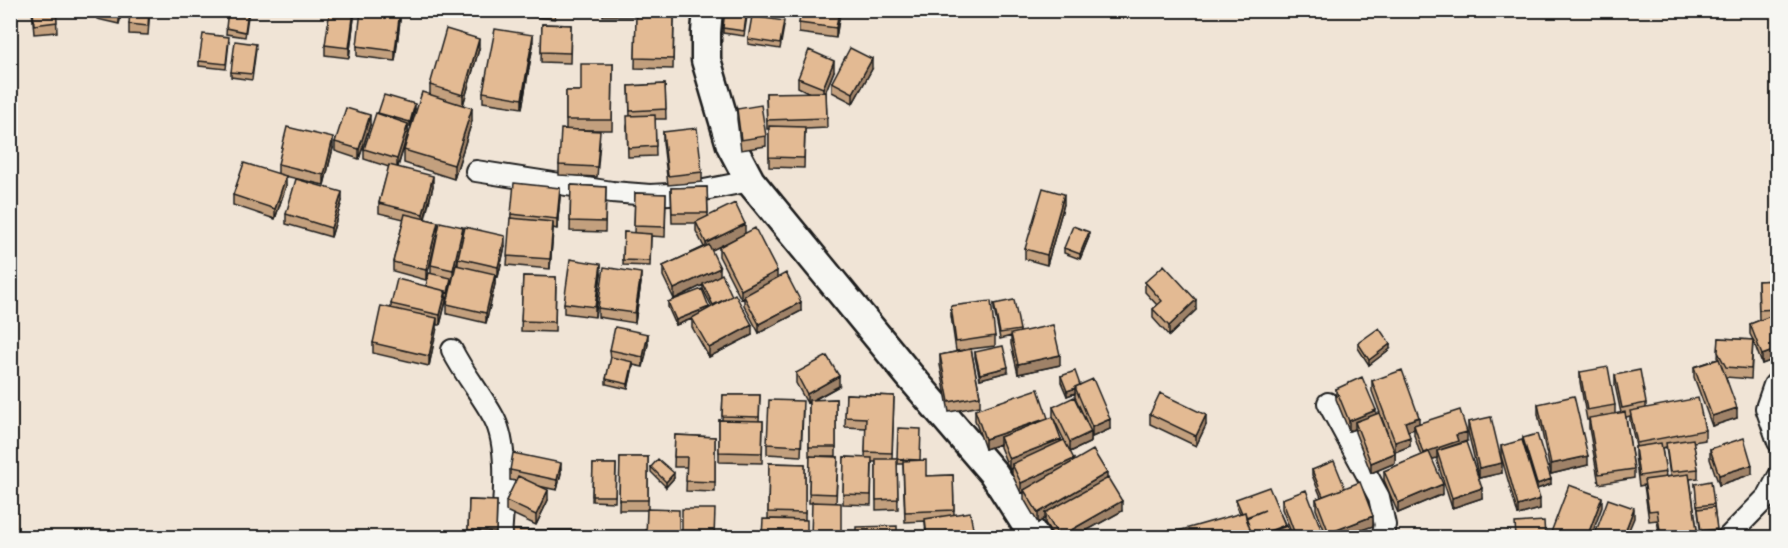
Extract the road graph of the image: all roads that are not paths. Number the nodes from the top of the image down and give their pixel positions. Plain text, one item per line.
1 (708, 10) edge
2 (476, 171) dead end
3 (750, 181) junction
4 (452, 350) dead end
5 (1778, 381) edge
6 (1328, 404) dead end
7 (1778, 442) edge
8 (1778, 477) edge
9 (1029, 536) edge
10 (501, 537) edge
11 (1382, 537) edge
12 (1727, 537) edge

1 - 3 main road
2 - 3 street
3 - 9 main road
4 - 10 street
5 - 7 street
6 - 11 street
8 - 12 street

